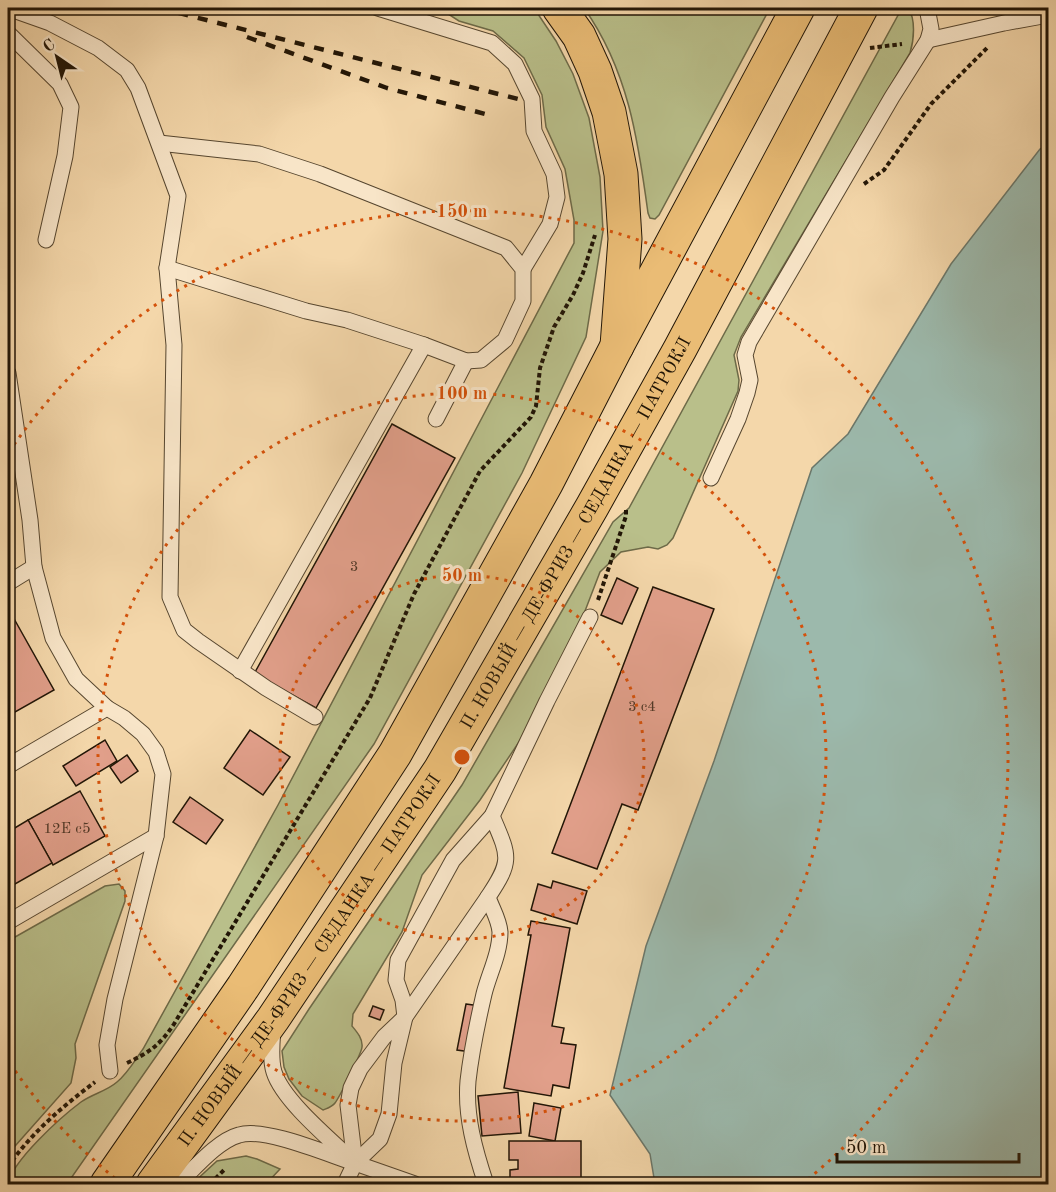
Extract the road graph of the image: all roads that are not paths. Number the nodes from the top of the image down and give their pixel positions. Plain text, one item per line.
1 (378, 8) edge
2 (559, 8) edge
3 (798, 8) edge
4 (861, 8) edge
5 (927, 8) edge
6 (8, 10) edge
7 (1048, 15) edge
8 (8, 33) edge
9 (928, 40) junction
10 (159, 143) junction
11 (46, 240) dead end
12 (167, 268) junction
13 (523, 269) junction
14 (424, 345) junction
15 (616, 346) junction
16 (466, 361) junction
17 (8, 373) edge
18 (436, 419) dead end
19 (711, 478) dead end
20 (34, 567) junction
21 (8, 582) edge
22 (590, 617) dead end
23 (240, 671) junction
24 (107, 708) junction
25 (315, 717) dead end
26 (8, 766) edge
27 (492, 816) junction
28 (156, 836) junction
29 (488, 897) junction
30 (8, 922) edge
31 (405, 1017) junction
32 (273, 1019) junction
33 (111, 1071) road end
34 (355, 1163) junction
35 (108, 1185) edge
36 (153, 1185) edge
37 (178, 1185) edge
38 (345, 1185) edge
39 (415, 1185) edge
40 (486, 1185) edge

1 - 13 lane
2 - 15 main road
3 - 15 main road, П. НОВЫЙ — ДЕ-ФРИЗ — СЕДАНКА — ПАТРОКЛ
4 - 32 main road, П. НОВЫЙ — ДЕ-ФРИЗ — СЕДАНКА — ПАТРОКЛ
5 - 9 lane
6 - 10 lane
7 - 9 lane
8 - 11 lane
9 - 19 lane
10 - 12 lane
10 - 13 lane
12 - 14 lane
12 - 23 lane
13 - 16 lane
14 - 16 lane
14 - 23 lane
15 - 35 main road, П. НОВЫЙ — ДЕ-ФРИЗ — СЕДАНКА — ПАТРОКЛ
16 - 18 lane
17 - 20 lane
20 - 21 lane
20 - 24 lane
22 - 27 lane
23 - 25 lane
24 - 26 lane
24 - 28 lane
27 - 29 lane
27 - 31 lane
28 - 30 lane
28 - 33 lane
29 - 31 lane
29 - 40 lane
31 - 34 lane
31 - 34 lane
32 - 34 lane
32 - 36 main road, П. НОВЫЙ — ДЕ-ФРИЗ — СЕДАНКА — ПАТРОКЛ
34 - 37 lane
34 - 38 lane
34 - 39 lane

